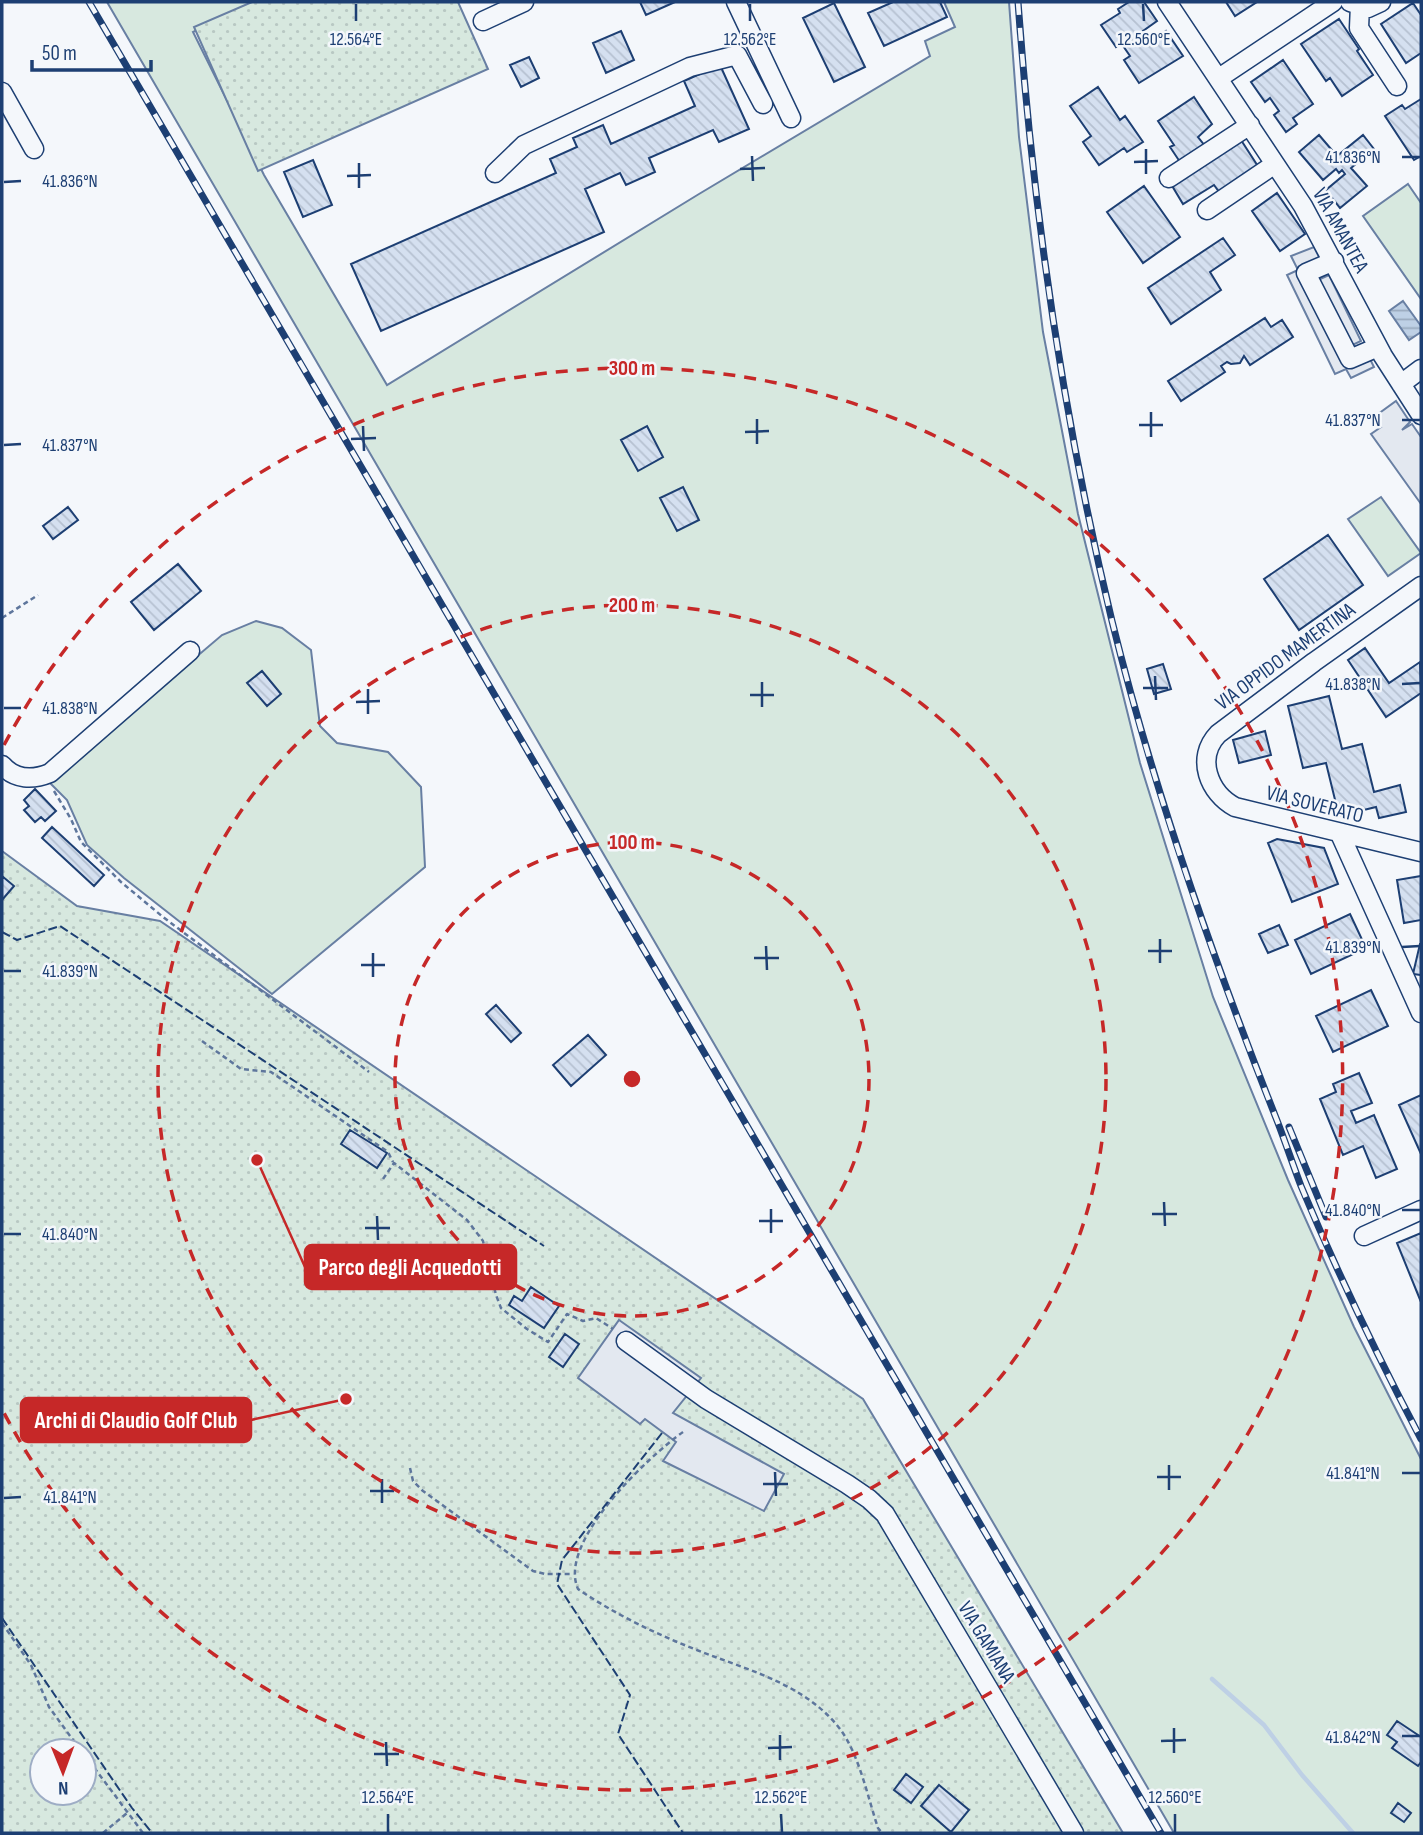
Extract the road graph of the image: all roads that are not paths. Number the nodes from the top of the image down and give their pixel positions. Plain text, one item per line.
1 (524, 2) edge
2 (736, 2) edge
3 (1167, 2) edge
4 (1333, 2) edge
5 (1381, 2) edge
6 (1355, 4) edge
7 (482, 21) dead end
8 (757, 47) junction
9 (737, 55) junction
10 (1219, 78) junction
11 (1397, 86) dead end
12 (2, 92) edge
13 (763, 104) dead end
14 (791, 118) dead end
15 (1250, 124) junction
16 (34, 149) dead end
17 (1275, 164) junction
18 (495, 173) dead end
19 (1169, 178) dead end
20 (1207, 210) dead end
21 (1334, 261) junction
22 (1378, 347) junction
23 (1421, 369) edge
24 (1401, 384) junction
25 (1421, 415) edge
26 (1421, 586) edge
27 (190, 651) dead end
28 (2, 765) edge
29 (1210, 781) joint
30 (1340, 834) junction
31 (1421, 852) edge
32 (1421, 1013) edge
33 (1421, 1210) edge
34 (1364, 1236) dead end
35 (626, 1341) road end
36 (1074, 1833) edge

1 - 7 street
2 - 8 street
3 - 10 street, VIA AMANTEA
4 - 10 street
5 - 6 street
6 - 11 street
8 - 9 street
8 - 14 street
9 - 13 street
9 - 18 street
10 - 15 street, VIA AMANTEA
12 - 16 street
15 - 17 street, VIA AMANTEA
15 - 19 street
17 - 20 street
17 - 21 street, VIA AMANTEA
21 - 22 street, VIA AMANTEA
21 - 22 street
22 - 24 street, VIA AMANTEA
23 - 24 street
24 - 25 street, VIA AMANTEA
26 - 29 street, VIA OPPIDO MAMERTINA
27 - 28 street
29 - 30 street, VIA SOVERATO
30 - 31 street, VIA SOVERATO
30 - 32 street
33 - 34 street
35 - 36 street, VIA GAMIANA

